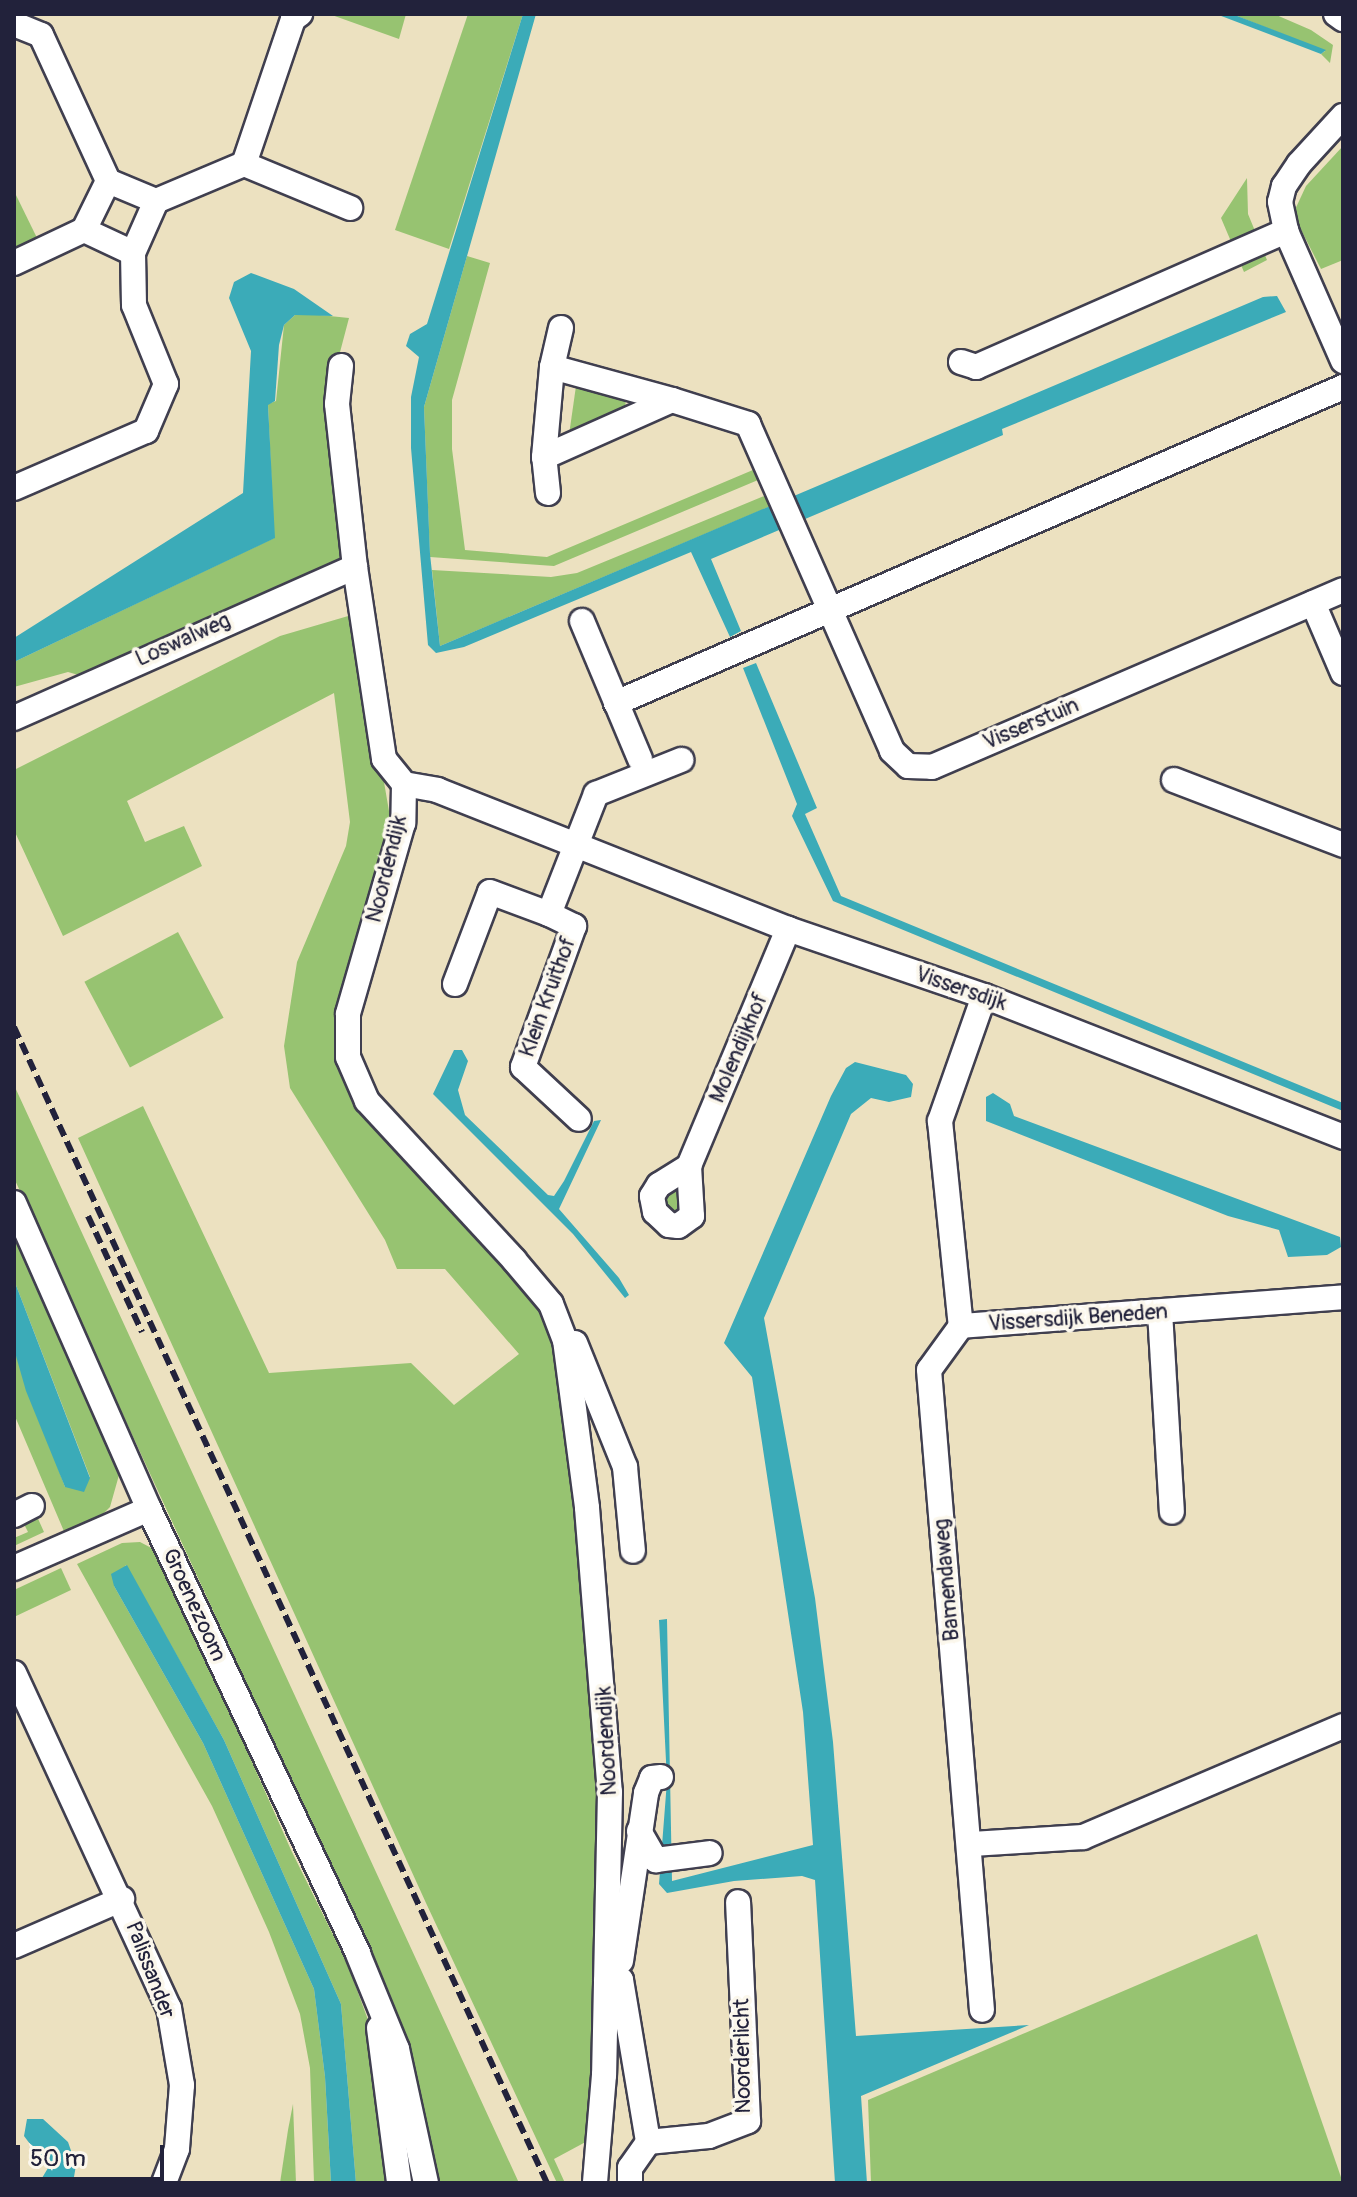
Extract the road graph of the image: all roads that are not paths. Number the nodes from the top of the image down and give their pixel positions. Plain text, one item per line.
1 (300, 14) edge
2 (1336, 14) edge
3 (1343, 19) edge
4 (14, 24) edge
5 (45, 25) edge
6 (1343, 116) edge
7 (244, 164) junction
8 (108, 181) junction
9 (156, 201) junction
10 (350, 208) dead end
11 (84, 230) junction
12 (1286, 231) junction
13 (133, 253) junction
14 (14, 263) edge
15 (561, 328) dead end
16 (1343, 361) edge
17 (961, 362) dead end
18 (341, 366) dead end
19 (552, 367) junction
20 (1343, 387) edge
21 (672, 400) junction
22 (544, 457) junction
23 (14, 488) edge
24 (548, 493) dead end
25 (355, 567) junction
26 (1343, 590) edge
27 (1313, 603) junction
28 (833, 610) junction
29 (582, 621) dead end
30 (1343, 673) edge
31 (616, 703) junction
32 (14, 718) edge
33 (640, 759) dead end
34 (681, 760) dead end
35 (1174, 780) dead end
36 (404, 784) junction
37 (578, 843) junction
38 (1343, 845) edge
39 (549, 914) junction
40 (788, 929) junction
41 (455, 984) dead end
42 (984, 996) junction
43 (579, 1119) dead end
44 (1343, 1137) edge
45 (689, 1166) dead end
46 (14, 1203) edge
47 (1343, 1297) edge
48 (562, 1312) junction
49 (1160, 1312) junction
50 (961, 1326) junction
51 (149, 1509) junction
52 (1172, 1512) dead end
53 (633, 1551) dead end
54 (14, 1568) edge
55 (14, 1673) edge
56 (1343, 1726) edge
57 (661, 1777) dead end
58 (639, 1831) junction
59 (972, 1844) junction
60 (710, 1853) dead end
61 (122, 1899) junction
62 (738, 1902) dead end
63 (620, 1906) junction
64 (14, 1946) edge
65 (614, 1980) junction
66 (377, 2006) junction
67 (982, 2010) dead end
68 (648, 2142) junction
69 (164, 2183) edge
70 (399, 2183) edge
71 (426, 2183) edge
72 (595, 2183) edge
73 (630, 2183) edge

1 - 7 street
2 - 3 street
4 - 5 street
5 - 8 street
6 - 12 street
7 - 9 street
7 - 10 street
8 - 9 street
8 - 11 street
9 - 13 street
11 - 13 street
11 - 14 street
12 - 16 street
12 - 17 street
13 - 23 street
15 - 19 street
18 - 25 street, Noordendijk
19 - 21 street, Visserstuin
19 - 22 street
20 - 28 street
21 - 22 street
21 - 28 street, Visserstuin
22 - 24 street
25 - 32 street, Loswalweg
25 - 36 street, Noordendijk
26 - 27 street, Visserstuin
27 - 28 street, Visserstuin
27 - 30 street
28 - 31 street
29 - 31 street
31 - 33 street
34 - 37 street
35 - 38 street
36 - 37 street, Vissersdijk
36 - 48 street, Noordendijk
37 - 39 street
37 - 40 street, Vissersdijk
39 - 41 street
39 - 43 street, Klein Kruithof
40 - 42 street, Vissersdijk
40 - 45 street, Molendijkhof
42 - 44 street, Vissersdijk
42 - 50 street, Vissersdijk Beneden
46 - 51 street, Groenezoom
47 - 49 street, Vissersdijk Beneden
48 - 53 street, Noordendijk
48 - 63 street, Noordendijk
49 - 50 street, Vissersdijk Beneden
49 - 52 street
50 - 59 street, Bamendaweg
51 - 54 street
51 - 66 street, Groenezoom
55 - 61 street, Palissander
56 - 59 street
57 - 58 street, Noordendijk
58 - 60 street
58 - 63 street, Noordendijk
59 - 67 street, Bamendaweg
61 - 64 street, Palissander
61 - 69 street, Palissander
62 - 68 street, Noorderlicht
63 - 65 street, Noordendijk
65 - 68 street
65 - 72 street, Noordendijk
66 - 70 street, Groenezoom
66 - 71 street, Groenezoom
68 - 73 street

